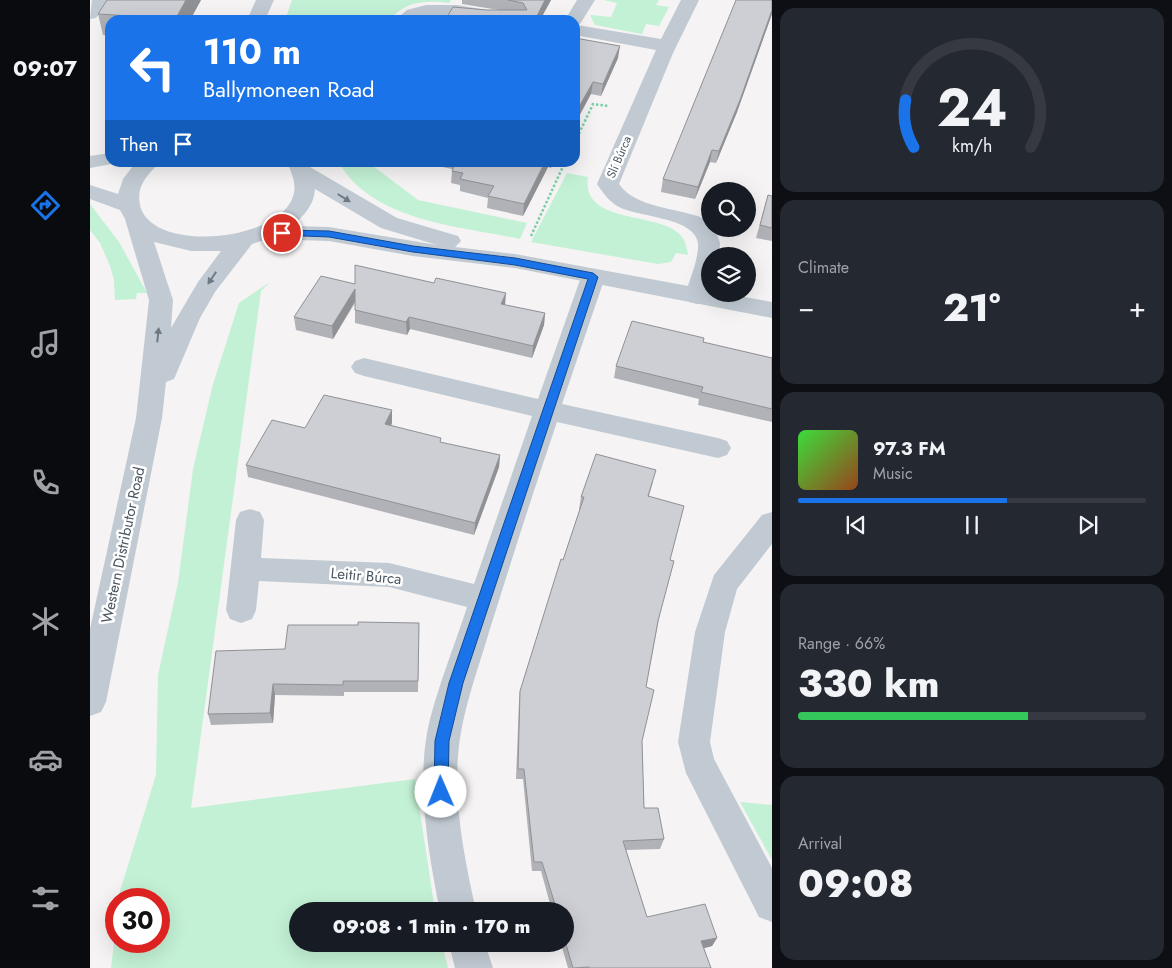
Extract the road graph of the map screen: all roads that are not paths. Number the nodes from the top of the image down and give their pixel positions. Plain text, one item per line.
1 (102, 0) edge
2 (265, 0) edge
3 (586, 0) edge
4 (690, 0) edge
5 (90, 14) edge
6 (258, 15) edge
7 (411, 15) edge
8 (486, 15) edge
9 (577, 15) edge
10 (580, 31) edge
11 (667, 46) junction
12 (105, 160) edge
13 (90, 162) edge
14 (144, 167) edge
15 (300, 167) edge
16 (90, 191) edge
17 (132, 213) junction
18 (266, 232) junction
19 (243, 240) junction
20 (521, 252) junction
21 (593, 277) junction
22 (697, 296) junction
23 (772, 310) edge
24 (364, 367) dead end
25 (549, 411) junction
26 (149, 418) junction
27 (718, 448) dead end
28 (250, 520) dead end
29 (772, 523) edge
30 (245, 569) junction
31 (484, 599) junction
32 (241, 610) dead end
33 (90, 702) edge
34 (456, 902) edge
35 (772, 904) edge
36 (469, 952) edge
37 (474, 968) edge

1 - 5 street
2 - 6 street
3 - 9 street
4 - 11 street, Slí Búrca
7 - 8 street
10 - 11 street
11 - 22 street, Slí Búrca
12 - 13 street
14 - 17 street
15 - 18 street
15 -> 20 street
16 - 17 street
17 - 19 street
26 -> 17 street, Western Distributor Road
18 - 19 street
18 - 20 street
19 -> 26 street, Western Distributor Road
20 - 21 street
21 - 22 street
21 - 25 street
22 - 23 street
24 - 25 street
25 - 27 street
25 - 31 street
26 - 33 street, Western Distributor Road
28 - 30 street
29 - 35 street
30 - 31 street, Leitir Búrca
30 - 32 street
31 - 34 street
36 - 37 street

